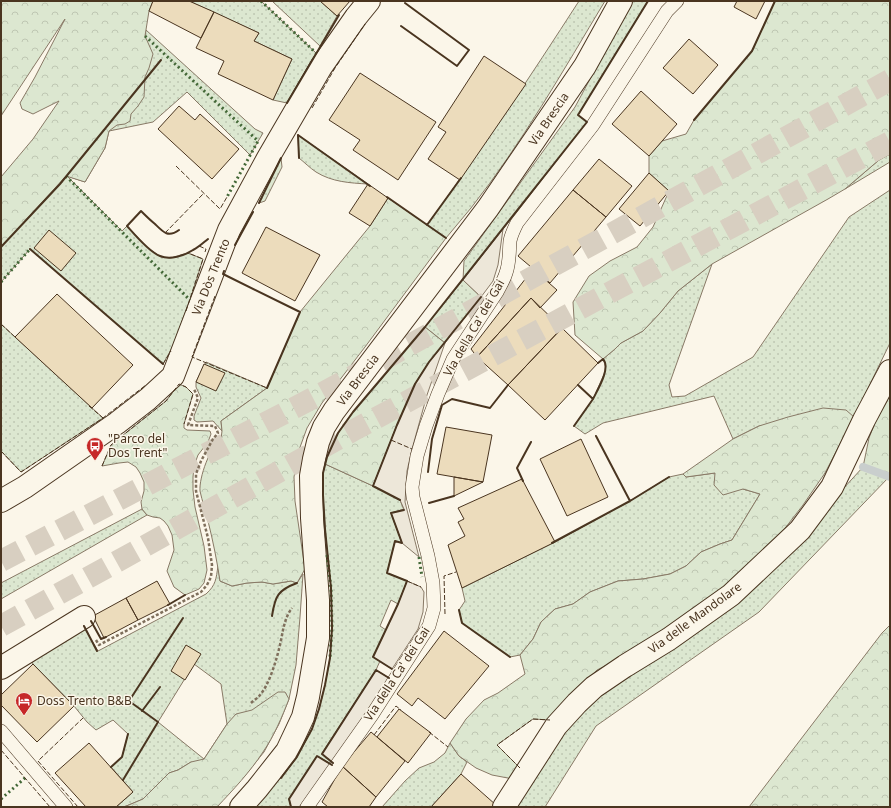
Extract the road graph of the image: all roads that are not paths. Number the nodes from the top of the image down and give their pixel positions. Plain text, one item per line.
1 (369, 1) edge
2 (621, 1) edge
3 (677, 1) edge
4 (890, 371) edge
5 (1, 501) edge
6 (84, 617) road end
7 (1, 668) edge
8 (1, 731) edge
9 (66, 807) edge
10 (241, 807) edge
11 (306, 807) edge
12 (504, 807) edge

1 - 5 street, Via Dòs Trento
2 - 10 street, Via Brescia
3 - 11 lane, Via della Ca' dei Gai
4 - 12 street, Via delle Mandolare
6 - 7 street
8 - 9 lane

